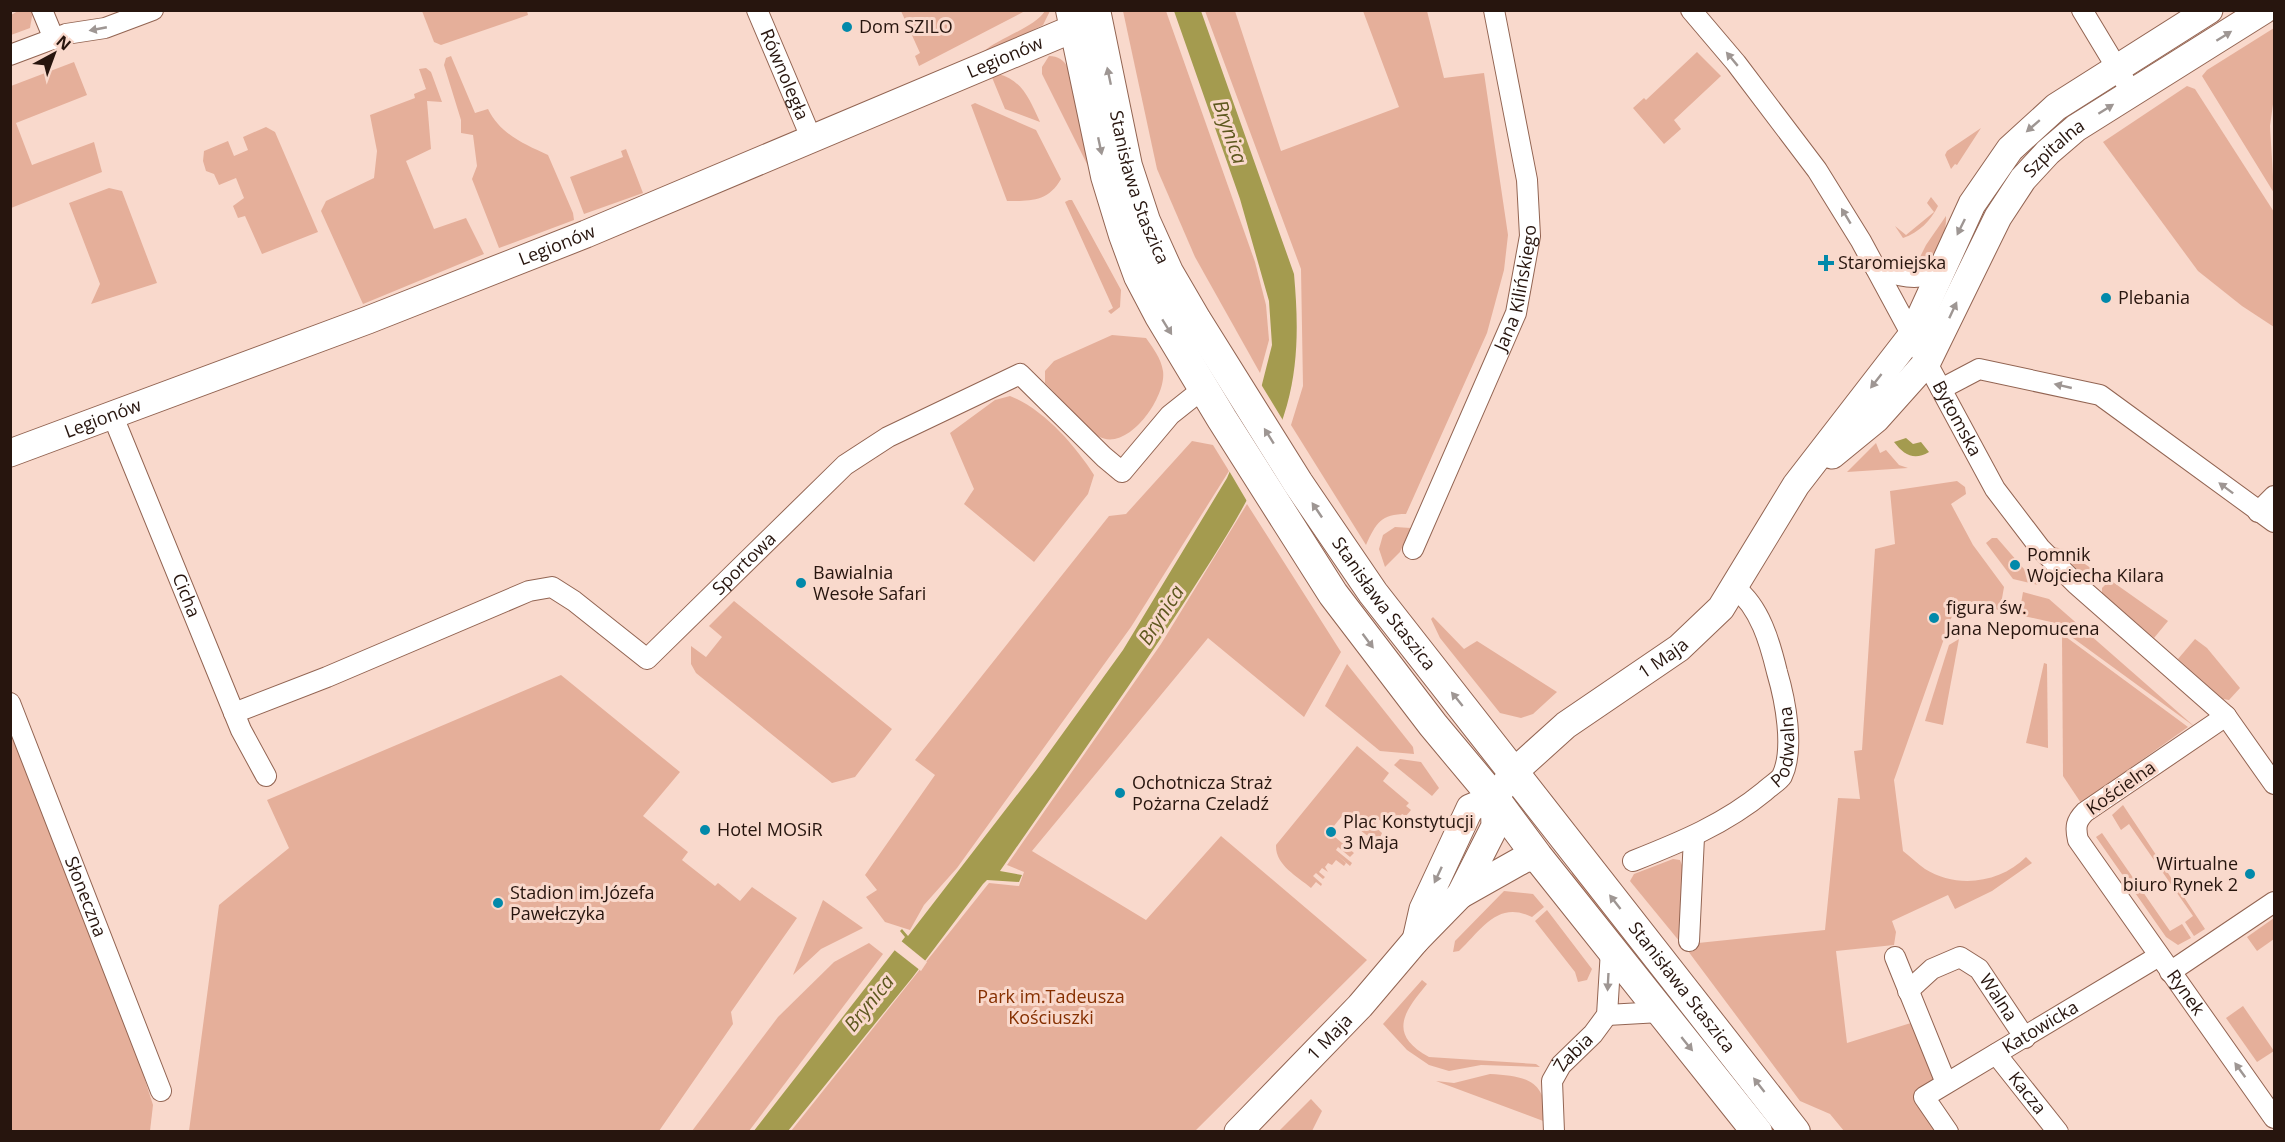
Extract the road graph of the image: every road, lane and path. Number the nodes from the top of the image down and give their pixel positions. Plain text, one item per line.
1 (42, 10) edge
2 (153, 10) edge
3 (757, 10) edge
4 (1494, 10) edge
5 (1691, 10) edge
6 (2082, 10) edge
7 (2209, 10) edge
8 (2264, 10) edge
9 (1085, 17) edge
10 (54, 39) junction
11 (10, 55) edge
12 (2117, 67) junction
13 (2132, 93) junction
14 (812, 140) junction
15 (1875, 267) junction
16 (1940, 272) junction
17 (1912, 335) junction
18 (1927, 362) junction
19 (1204, 388) junction
20 (1941, 389) junction
21 (112, 414) junction
22 (10, 453) edge
23 (1796, 485) junction
24 (2274, 496) edge
25 (2266, 517) edge
26 (1413, 549) dead end
27 (1735, 588) junction
28 (10, 703) edge
29 (234, 712) junction
30 (2226, 716) junction
31 (1515, 771) junction
32 (266, 776) dead end
33 (2274, 784) edge
34 (1494, 798) junction
35 (1694, 837) junction
36 (1537, 856) junction
37 (1633, 861) dead end
38 (1460, 895) junction
39 (2274, 902) edge
40 (1416, 940) junction
41 (1689, 941) dead end
42 (1611, 950) junction
43 (1895, 957) dead end
44 (2164, 964) junction
45 (1908, 991) junction
46 (1660, 1011) junction
47 (1607, 1015) junction
48 (2025, 1038) junction
49 (1996, 1054) junction
50 (1946, 1083) junction
51 (161, 1091) dead end
52 (2274, 1118) edge
53 (1238, 1131) edge
54 (1554, 1131) edge
55 (1757, 1131) edge
56 (1796, 1131) edge
57 (1948, 1131) edge
58 (2058, 1131) edge

1 - 10 street
2 -> 10 street
3 - 14 street, Równoległa
4 - 26 street, Jana Kilińskiego
15 -> 5 street, Bytomska
6 - 12 street
7 - 12 street, Szpitalna
13 -> 8 street, Szpitalna
9 - 14 street, Legionów
9 -> 19 main road, Stanisława Staszica
31 -> 9 main road, Stanisława Staszica
10 - 11 street
12 - 13 street
12 -> 16 street, Szpitalna
18 -> 13 street, Szpitalna
14 - 21 street, Legionów
15 - 16 street
15 - 17 street, Bytomska
16 - 17 street, Szpitalna
17 - 18 street, Bytomska
17 -> 23 street, 1 Maja
18 - 20 street, Bytomska
18 - 23 street, 1 Maja
19 - 29 street, Sportowa
19 -> 34 main road, Stanisława Staszica
25 -> 20 street
20 - 30 street, Bytomska
21 - 22 street, Legionów
21 - 29 street, Cicha
23 - 27 street, 1 Maja
24 - 25 street
27 - 31 street, 1 Maja
27 - 35 street, Podwalna
28 - 51 street, Słoneczna
29 - 32 street, Cicha
30 - 33 street, Bytomska
30 - 44 street, Kościelna
31 - 34 street, 1 Maja
56 -> 31 main road, Stanisława Staszica
34 - 36 main road, Stanisława Staszica
34 - 38 street, 1 Maja
34 -> 40 street, 1 Maja
35 - 37 street, Podwalna
35 - 41 street
36 - 38 street
36 - 42 main road, Stanisława Staszica
38 - 40 street, 1 Maja
39 - 44 street, Rynek
40 - 53 street, 1 Maja
42 - 46 main road, Stanisława Staszica
42 -> 47 street
43 - 45 street
44 - 48 street, Katowicka
52 -> 44 street, Rynek
45 - 48 street, Walna
45 - 50 street
46 - 47 street
46 -> 55 main road, Stanisława Staszica
47 - 54 street, Żabia
48 - 49 street, Katowicka
49 - 50 street, Katowicka
49 - 58 street, Kacza
50 - 57 street, Katowicka

